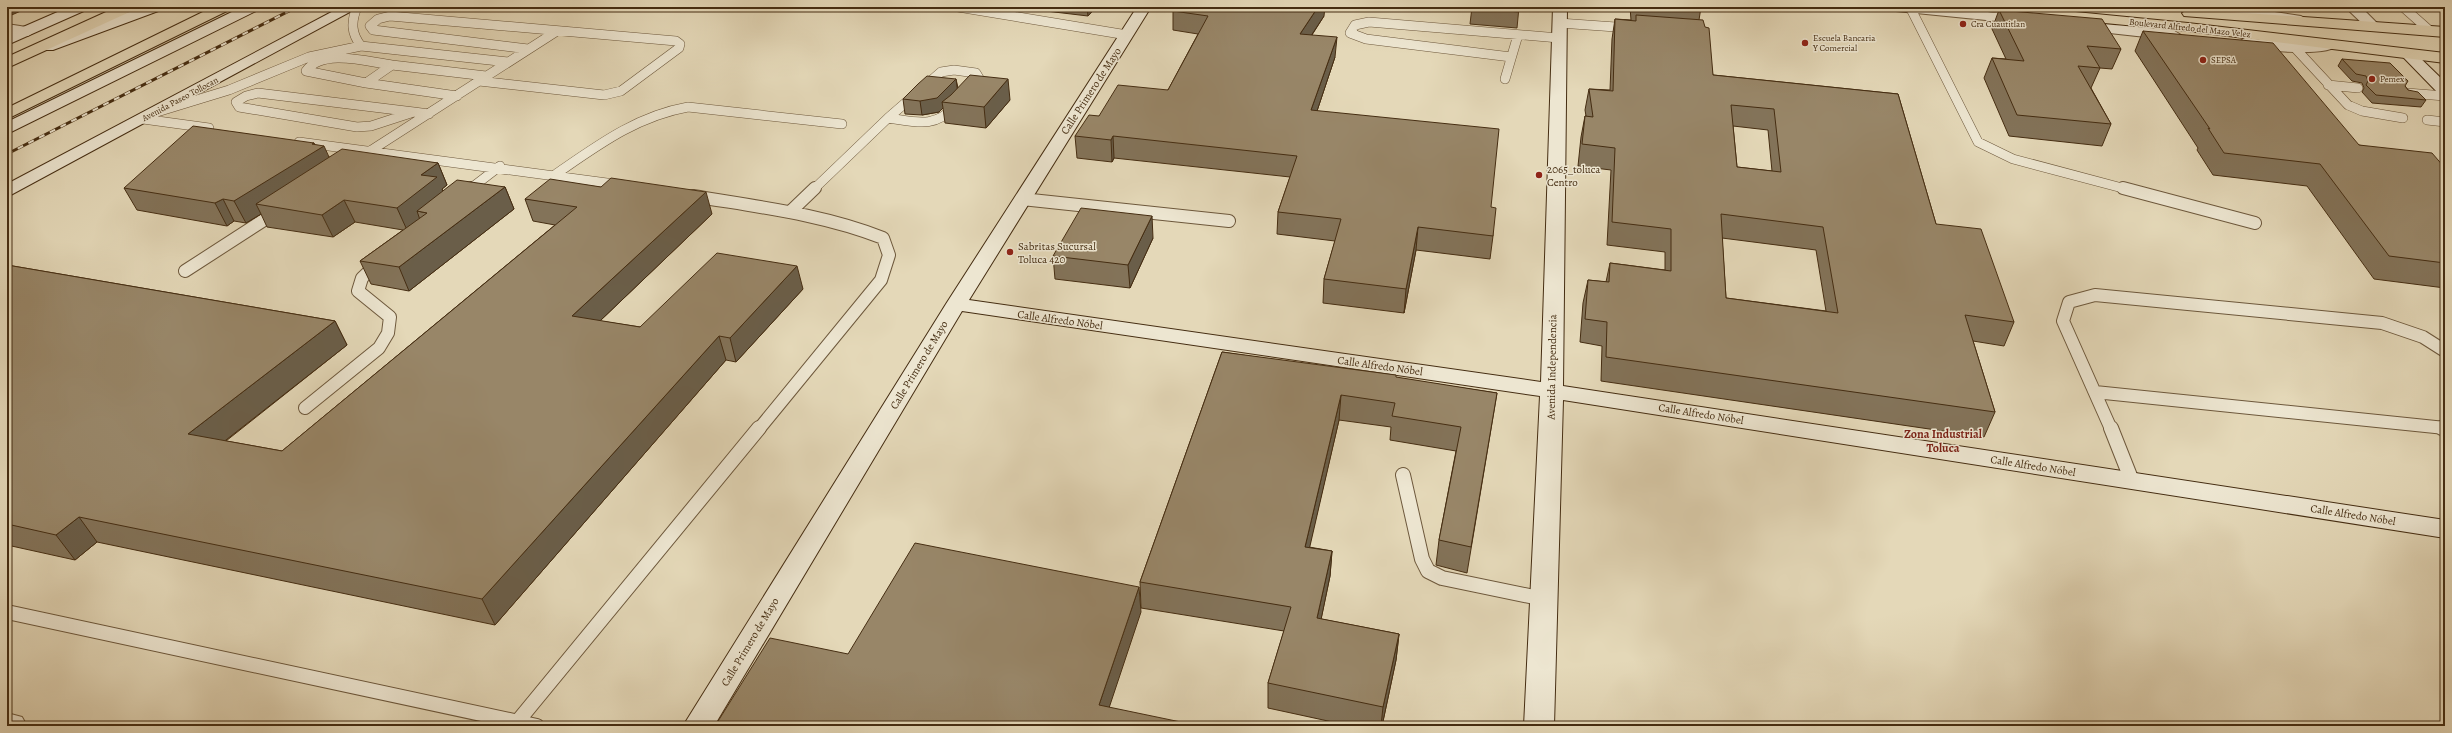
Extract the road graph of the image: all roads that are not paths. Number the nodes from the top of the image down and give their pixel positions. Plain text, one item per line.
1 (82, 7) edge
2 (129, 7) edge
3 (156, 7) edge
4 (224, 7) edge
5 (253, 7) edge
6 (352, 7) edge
7 (358, 7) edge
8 (958, 7) edge
9 (1144, 7) edge
10 (1896, 7) edge
11 (1979, 7) edge
12 (2108, 7) edge
13 (2212, 7) edge
14 (2352, 7) edge
15 (2403, 7) edge
16 (1911, 9) junction
17 (2301, 20) junction
18 (1559, 22) edge
19 (2372, 25) junction
20 (7, 28) edge
21 (1636, 29) edge
22 (2429, 30) junction
23 (28, 31) junction
24 (557, 31) junction
25 (2445, 32) edge
26 (1126, 35) junction
27 (1518, 35) junction
28 (7, 40) edge
29 (2330, 44) junction
30 (361, 46) junction
31 (2295, 48) junction
32 (528, 49) junction
33 (2408, 54) junction
34 (1511, 56) junction
35 (2445, 58) edge
36 (14, 60) edge
37 (508, 62) junction
38 (392, 65) junction
39 (483, 79) junction
40 (1505, 79) dead end
41 (366, 82) junction
42 (2328, 85) junction
43 (2358, 88) dead end
44 (2445, 91) edge
45 (2407, 93) edge
46 (456, 96) junction
47 (2445, 96) edge
48 (415, 112) junction
49 (7, 114) edge
50 (429, 114) junction
51 (146, 117) junction
52 (888, 118) junction
53 (2403, 118) dead end
54 (2427, 120) dead end
55 (2445, 122) edge
56 (842, 124) dead end
57 (7, 130) edge
58 (223, 130) edge
59 (285, 139) edge
60 (369, 152) junction
61 (356, 161) edge
62 (500, 166) junction
63 (556, 174) junction
64 (634, 187) edge
65 (7, 191) edge
66 (681, 194) edge
67 (1022, 199) junction
68 (456, 201) edge
69 (290, 203) edge
70 (790, 212) junction
71 (1229, 222) dead end
72 (2255, 223) dead end
73 (387, 255) edge
74 (185, 272) dead end
75 (956, 304) junction
76 (2445, 351) edge
77 (1552, 392) junction
78 (2095, 392) junction
79 (305, 408) dead end
80 (2445, 428) edge
81 (1403, 475) dead end
82 (2132, 481) junction
83 (2445, 530) edge
84 (1544, 599) junction
85 (7, 612) edge
86 (518, 721) junction
87 (7, 725) edge
88 (12, 726) edge
89 (537, 726) edge
90 (698, 726) edge
91 (1539, 726) edge

1 - 23 main road
2 - 36 main road
3 - 36 main road
4 - 49 main road
5 - 57 main road
6 - 51 main road, Avenida Paseo Tollocan
7 - 30 lane
8 - 26 lane
9 - 26 main road, Calle Primero de Mayo
10 - 16 main road, Boulevard Alfredo del Mazo Velez
11 - 29 main road, Boulevard Alfredo del Mazo Velez
12 - 17 main road, Boulevard Alfredo del Mazo Velez
13 - 17 main road, Boulevard Alfredo del Mazo Velez
14 - 19 main road
15 - 22 lane
16 - 31 main road, Boulevard Alfredo del Mazo Velez
16 - 72 lane
17 - 19 main road, Boulevard Alfredo del Mazo Velez
18 - 21 lane
18 - 27 lane
18 - 77 main road, Avenida Independencia
19 - 22 main road, Boulevard Alfredo del Mazo Velez
20 - 23 main road
22 - 25 main road, Boulevard Alfredo del Mazo Velez
23 - 28 main road
24 - 32 lane
24 - 32 lane
24 - 39 lane
26 - 67 main road, Calle Primero de Mayo
27 - 34 lane
27 - 34 lane
29 - 31 main road, Boulevard Alfredo del Mazo Velez
29 - 33 main road, Boulevard Alfredo del Mazo Velez
30 - 37 lane
30 - 51 lane
31 - 42 lane
32 - 37 lane
33 - 35 main road, Boulevard Alfredo del Mazo Velez
33 - 44 main road
34 - 40 lane
37 - 39 lane
38 - 39 lane
38 - 41 lane
38 - 41 lane
39 - 46 lane
41 - 46 lane
42 - 43 lane
42 - 53 lane
45 - 47 lane
46 - 50 lane
48 - 48 lane
48 - 50 lane
50 - 60 lane
51 - 58 lane
51 - 65 main road, Avenida Paseo Tollocan
52 - 52 lane
52 - 70 lane
54 - 55 lane
56 - 63 lane
59 - 60 lane
60 - 61 lane
60 - 62 lane
62 - 63 lane
62 - 68 lane
63 - 64 lane
66 - 70 lane
67 - 71 lane
67 - 75 main road, Calle Primero de Mayo
69 - 74 lane
70 - 86 lane
73 - 79 lane
75 - 77 main road, Calle Alfredo Nóbel
75 - 90 main road, Calle Primero de Mayo
76 - 78 lane
77 - 82 main road, Calle Alfredo Nóbel
77 - 84 main road, Avenida Independencia
78 - 80 lane
78 - 82 lane
81 - 84 lane
82 - 83 main road, Calle Alfredo Nóbel
84 - 91 main road, Avenida Independencia
85 - 86 lane
86 - 89 lane
87 - 88 main road

